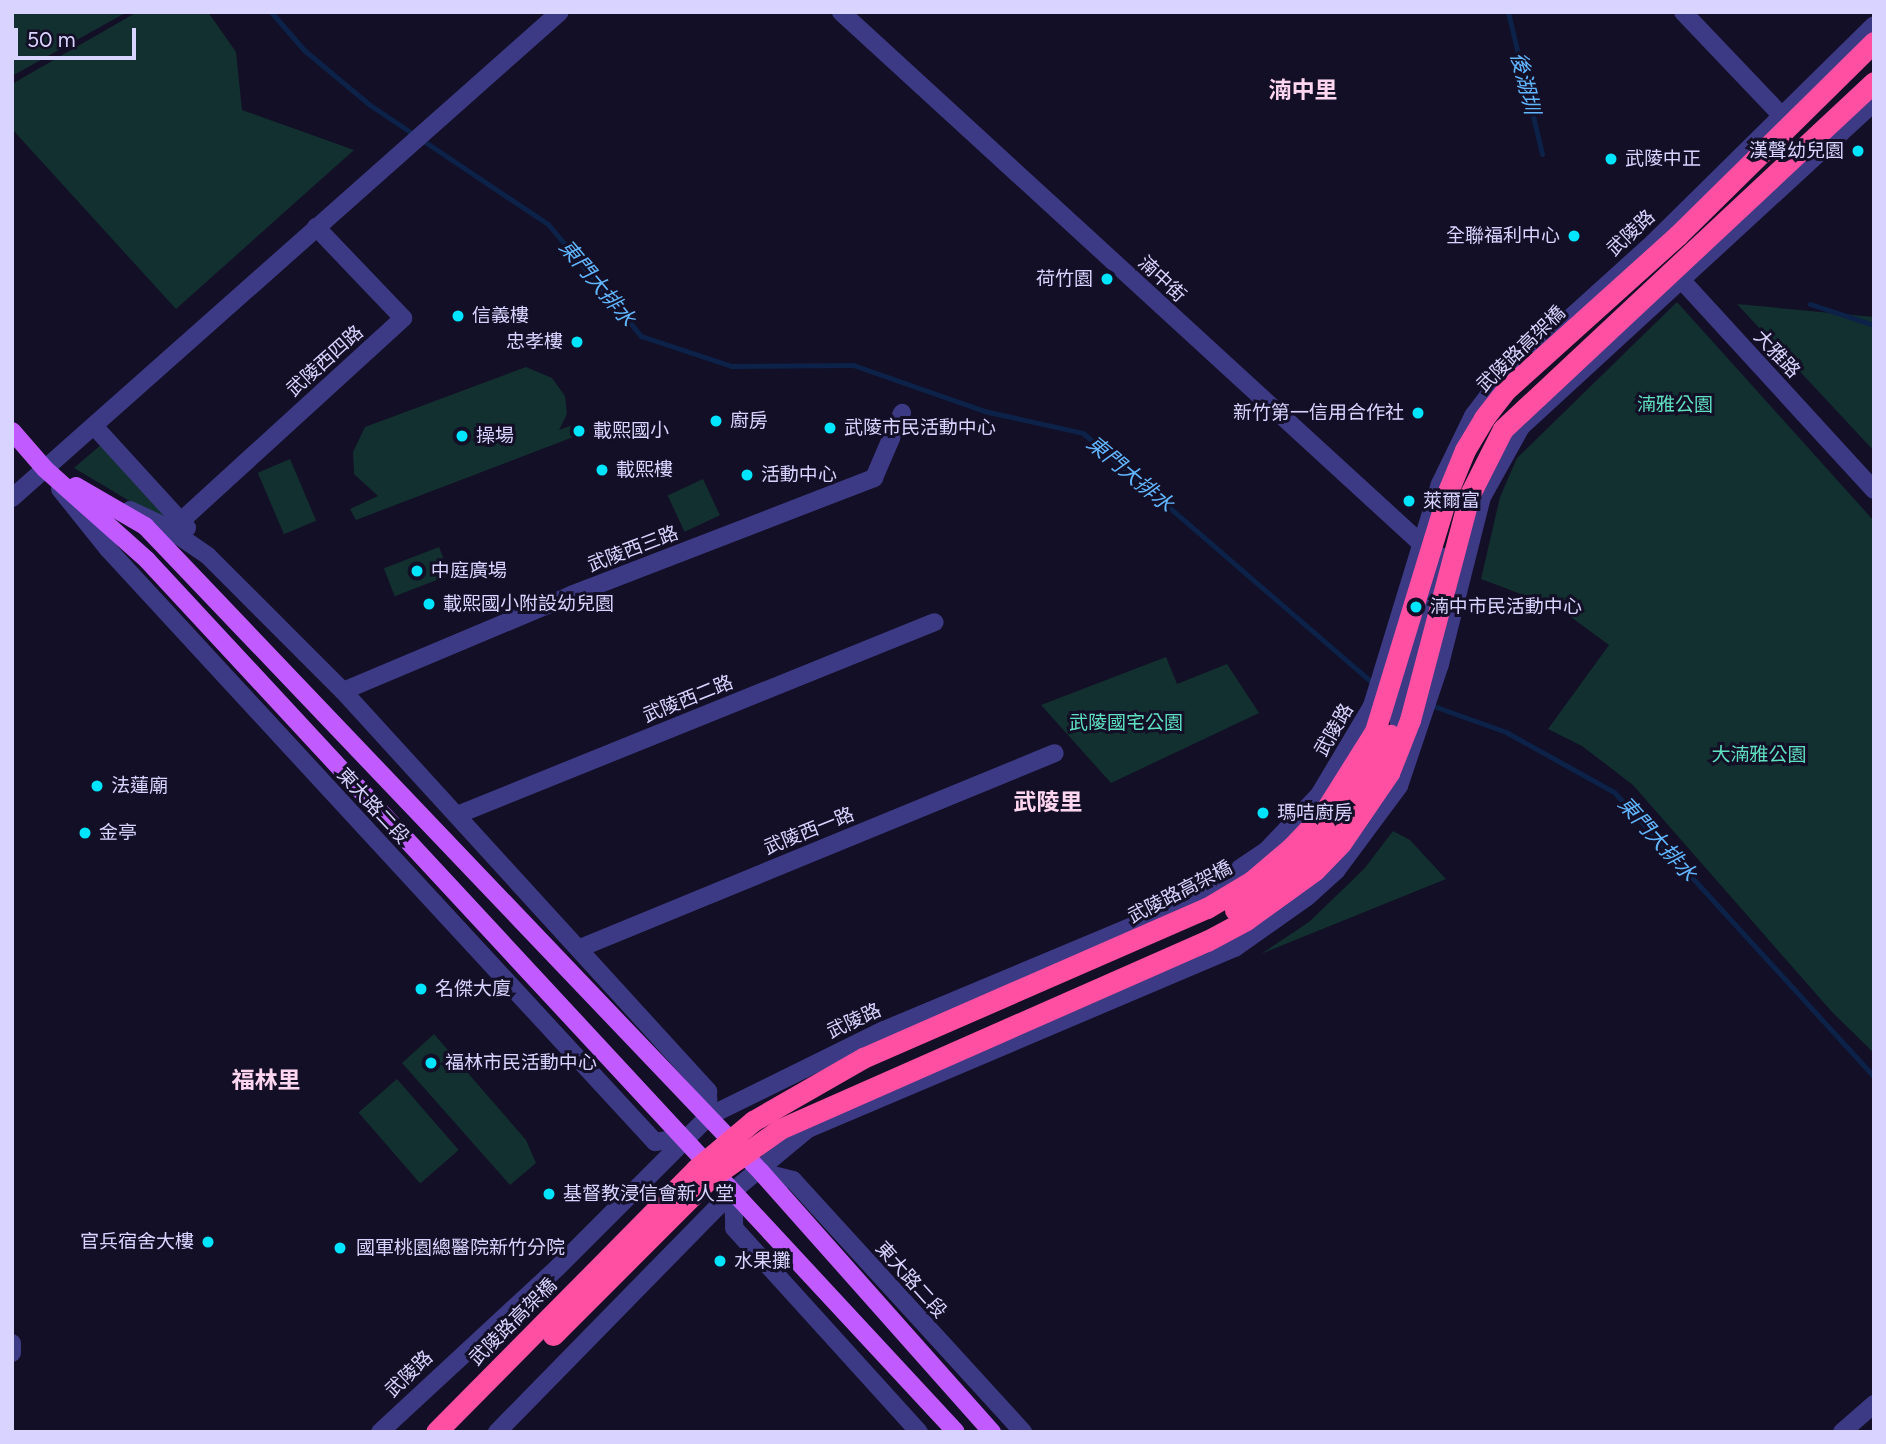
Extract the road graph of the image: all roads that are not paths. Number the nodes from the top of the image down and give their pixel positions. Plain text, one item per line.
1 (560, 12) edge
2 (841, 12) edge
3 (1683, 12) edge
4 (1870, 12) edge
5 (1874, 16) edge
6 (1874, 25) edge
7 (1874, 42) edge
8 (1874, 62) edge
9 (1874, 82) edge
10 (1874, 102) edge
11 (1783, 117) junction
12 (1758, 175) junction
13 (1682, 213) junction
14 (316, 227) junction
15 (1653, 243) junction
16 (1716, 249) junction
17 (1682, 281) junction
18 (902, 413) dead end
19 (94, 425) junction
20 (12, 431) edge
21 (45, 470) junction
22 (1874, 490) edge
23 (12, 498) edge
24 (181, 521) junction
25 (1450, 523) junction
26 (1420, 544) junction
27 (208, 556) junction
28 (1442, 557) junction
29 (1463, 564) junction
30 (935, 622) dead end
31 (343, 691) junction
32 (1351, 744) junction
33 (1055, 753) dead end
34 (1399, 778) junction
35 (457, 815) junction
36 (580, 948) junction
37 (1039, 996) junction
38 (953, 1003) junction
39 (990, 1049) junction
40 (709, 1116) junction
41 (687, 1137) junction
42 (761, 1172) junction
43 (733, 1191) junction
44 (585, 1291) junction
45 (12, 1343) edge
46 (12, 1353) edge
47 (1874, 1404) edge
48 (380, 1432) edge
49 (436, 1432) edge
50 (456, 1432) edge
51 (497, 1432) edge
52 (919, 1432) edge
53 (956, 1432) edge
54 (992, 1432) edge
55 (1023, 1432) edge
56 (1842, 1432) edge

1 - 14 street
2 - 26 street, 湳中街
3 - 11 street
4 - 5 street
6 - 11 street, 武陵路
7 - 25 highway, 武陵路高架橋
8 - 12 highway
9 - 25 highway, 武陵路高架橋
10 - 16 street
11 - 13 street, 武陵路
12 - 13 highway
12 - 16 highway
13 - 15 street, 武陵路
14 - 19 street
14 - 24 street, 武陵西四路
15 - 17 street, 大雅路
15 - 26 street, 武陵路
16 - 17 street
17 - 22 street, 大雅路
17 - 29 street
18 - 31 street, 武陵西三路
19 - 21 street
19 - 24 street, 東大路二段
20 - 21 main road, 東大路二段
21 - 23 street
21 - 27 street, 東大路二段
21 - 40 main road, 東大路二段
21 - 41 main road, 東大路二段
21 - 41 street, 東大路二段
24 - 27 street, 東大路二段
25 - 37 highway
25 - 44 highway, 武陵路高架橋
25 - 44 highway, 武陵路高架橋
26 - 28 street, 湳中街
26 - 32 street, 武陵路
27 - 31 street, 東大路二段
28 - 29 street, 湳中街
28 - 34 street
29 - 34 street
30 - 35 street, 武陵西二路
31 - 35 street, 東大路二段
32 - 34 street
32 - 38 street, 武陵路
33 - 36 street, 武陵西一路
34 - 39 street
35 - 36 street, 東大路二段
36 - 40 street, 東大路二段
37 - 38 highway
37 - 39 highway
38 - 40 street, 武陵路
39 - 42 street
40 - 41 street, 武陵路
40 - 42 main road, 東大路二段
41 - 43 main road, 東大路二段
41 - 48 street, 武陵路
42 - 43 street
42 - 54 main road, 東大路二段
42 - 55 street, 東大路二段
43 - 51 street
43 - 52 street
43 - 53 main road, 東大路二段
44 - 49 highway, 武陵路高架橋
44 - 50 highway, 武陵路高架橋
45 - 46 street
47 - 56 street

